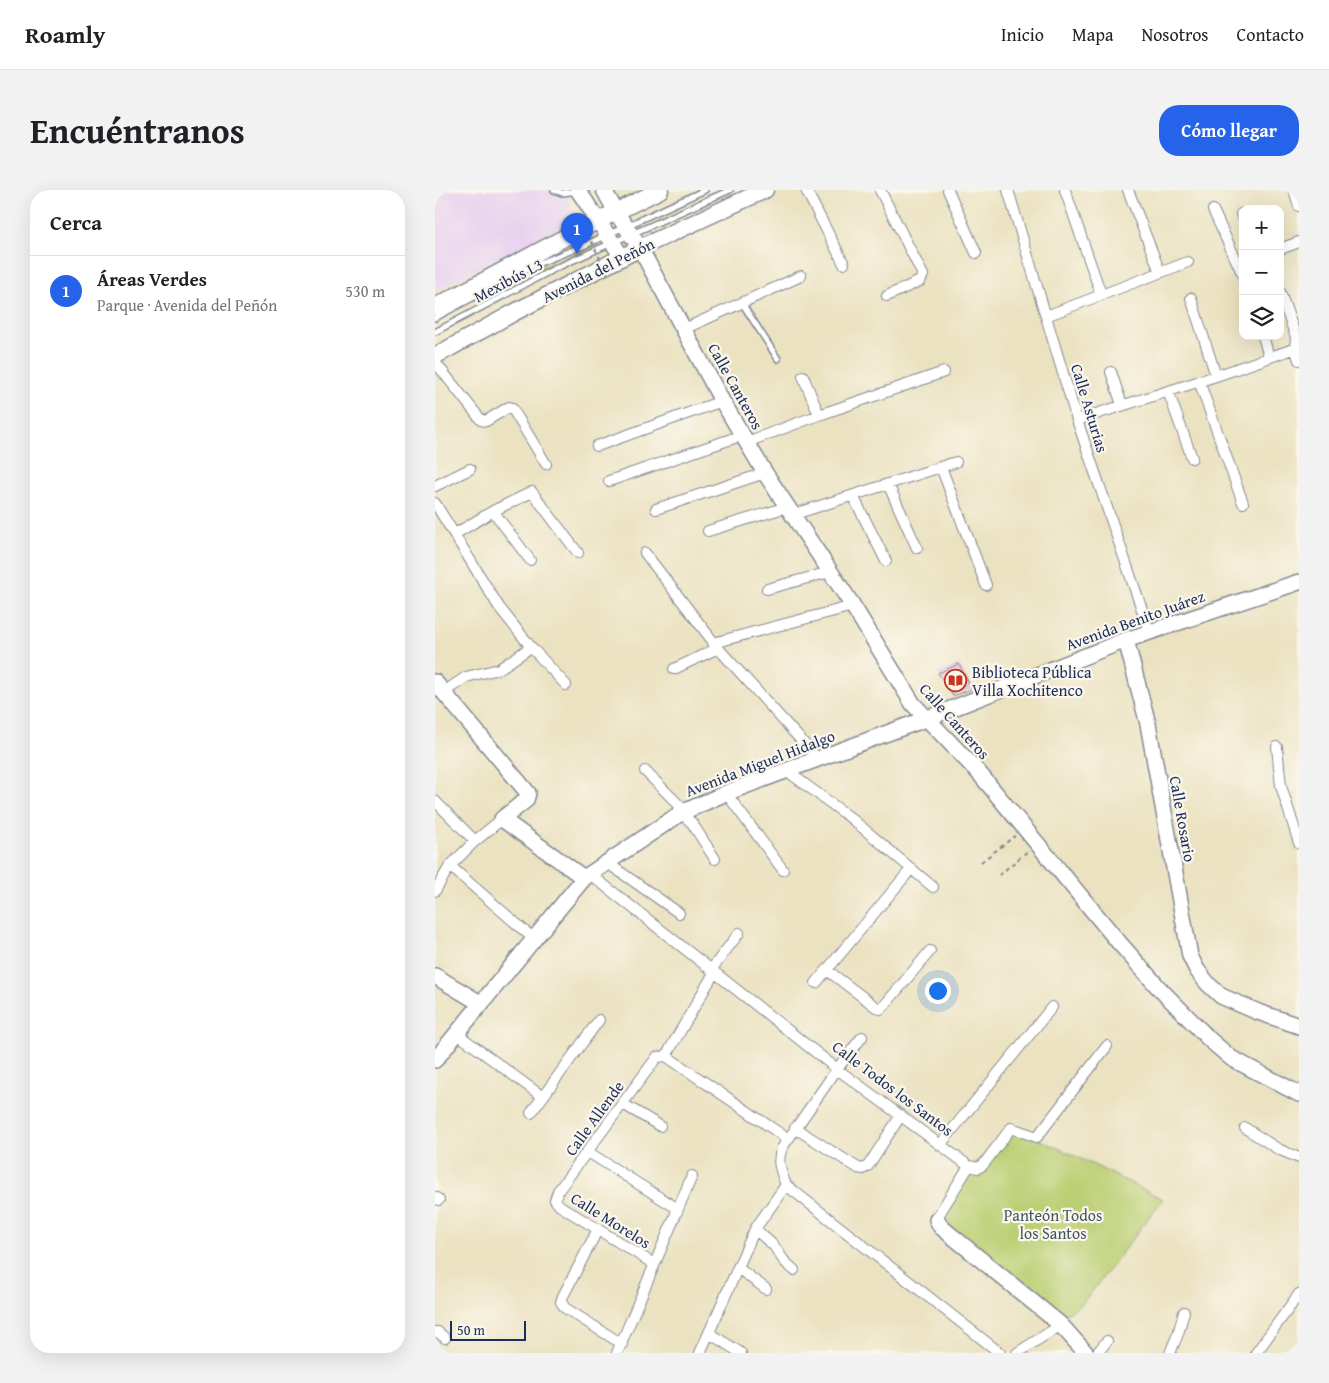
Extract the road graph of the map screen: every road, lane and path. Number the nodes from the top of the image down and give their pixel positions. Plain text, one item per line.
1 (554, 190) edge
2 (604, 190) edge
3 (660, 190) edge
4 (705, 190) edge
5 (730, 190) edge
6 (765, 190) edge
7 (807, 190) edge
8 (880, 190) edge
9 (948, 190) edge
10 (1008, 190) edge
11 (1065, 190) edge
12 (1128, 190) edge
13 (1294, 190) edge
14 (578, 191) edge
15 (1299, 206) edge
16 (1213, 210) dead end
17 (617, 212) junction
18 (581, 220) dead end
19 (598, 221) junction
20 (633, 236) junction
21 (610, 239) junction
22 (1299, 242) edge
23 (1284, 248) edge
24 (976, 253) dead end
25 (622, 257) junction
26 (1188, 262) dead end
27 (844, 264) dead end
28 (1239, 266) edge
29 (1160, 272) junction
30 (608, 276) dead end
31 (801, 276) dead end
32 (1101, 294) junction
33 (1281, 295) edge
34 (887, 296) dead end
35 (1191, 298) dead end
36 (741, 303) junction
37 (435, 307) edge
38 (1046, 316) junction
39 (435, 318) edge
40 (684, 329) junction
41 (435, 332) edge
42 (1264, 340) edge
43 (1297, 348) edge
44 (435, 356) edge
45 (1269, 357) junction
46 (778, 359) dead end
47 (1299, 360) edge
48 (435, 362) edge
49 (944, 372) dead end
50 (1111, 372) dead end
51 (803, 376) dead end
52 (1216, 376) junction
53 (1199, 380) junction
54 (1168, 391) junction
55 (722, 401) junction
56 (1121, 405) junction
57 (819, 415) junction
58 (1077, 420) junction
59 (745, 439) junction
60 (597, 446) dead end
61 (1192, 458) dead end
62 (956, 462) dead end
63 (545, 464) dead end
64 (941, 467) junction
65 (470, 469) dead end
66 (765, 473) junction
67 (609, 481) dead end
68 (888, 484) junction
69 (435, 486) edge
70 (853, 496) junction
71 (435, 503) edge
72 (1243, 503) dead end
73 (656, 509) dead end
74 (790, 511) junction
75 (493, 512) junction
76 (708, 531) dead end
77 (455, 534) junction
78 (917, 548) dead end
79 (578, 553) dead end
80 (645, 553) dead end
81 (530, 560) dead end
82 (886, 561) dead end
83 (830, 572) junction
84 (1299, 582) edge
85 (986, 585) dead end
86 (767, 589) dead end
87 (853, 606) junction
88 (1150, 633) junction
89 (1125, 640) junction
90 (715, 645) junction
91 (531, 647) junction
92 (674, 669) dead end
93 (566, 685) dead end
94 (440, 687) edge
95 (928, 718) junction
96 (1277, 747) dead end
97 (819, 759) junction
98 (645, 771) dead end
99 (787, 771) junction
100 (726, 793) junction
101 (435, 801) edge
102 (683, 812) junction
103 (502, 818) junction
104 (1025, 828) junction
105 (475, 841) junction
106 (1299, 843) edge
107 (1037, 844) junction
108 (715, 859) dead end
109 (606, 862) junction
110 (981, 862) dead end
111 (450, 866) junction
112 (911, 869) junction
113 (783, 870) dead end
114 (999, 875) dead end
115 (587, 876) junction
116 (933, 887) dead end
117 (435, 891) edge
118 (679, 913) dead end
119 (739, 933) dead end
120 (534, 939) junction
121 (930, 951) dead end
122 (827, 970) junction
123 (713, 972) junction
124 (435, 976) edge
125 (816, 983) dead end
126 (480, 1003) junction
127 (1052, 1007) dead end
128 (599, 1020) dead end
129 (1299, 1026) edge
130 (456, 1033) junction
131 (862, 1037) dead end
132 (1107, 1046) dead end
133 (663, 1056) junction
134 (435, 1060) edge
135 (837, 1069) junction
136 (1299, 1094) edge
137 (543, 1097) junction
138 (623, 1104) junction
139 (531, 1113) dead end
140 (901, 1115) junction
141 (660, 1126) dead end
142 (795, 1128) junction
143 (1245, 1128) dead end
144 (788, 1139) junction
145 (941, 1145) junction
146 (588, 1152) junction
147 (1299, 1158) edge
148 (969, 1166) junction
149 (692, 1176) dead end
150 (786, 1185) junction
151 (555, 1200) joint
152 (678, 1209) junction
153 (937, 1220) joint
154 (597, 1230) junction
155 (755, 1230) junction
156 (654, 1264) junction
157 (738, 1268) junction
158 (795, 1270) dead end
159 (766, 1290) dead end
160 (1299, 1294) edge
161 (1184, 1312) dead end
162 (1061, 1325) junction
163 (435, 1332) edge
164 (709, 1333) junction
165 (445, 1338) dead end
166 (1107, 1341) dead end
167 (619, 1349) edge
168 (700, 1353) edge
169 (741, 1353) edge
170 (1000, 1353) edge
171 (1017, 1353) edge
172 (1085, 1353) edge
173 (1097, 1353) edge
174 (1170, 1353) edge
175 (1256, 1353) edge

1 - 14 lane
2 - 17 street, Calle Canteros
3 - 17 main road
4 - 20 lane, Mexibús L3
5 - 20 lane, Mexibús L3
6 - 20 main road, Avenida del Peñón
7 - 27 street
8 - 34 street
9 - 24 street
10 - 38 street, Calle Asturias
11 - 32 street
12 - 29 street
13 - 15 street
14 - 19 street
16 - 28 street
17 - 19 main road
17 - 20 street, Calle Canteros
18 - 30 path, bridge
19 - 21 street
19 - 37 main road
20 - 21 lane, Mexibús L3
20 - 21 lane, Mexibús L3
20 - 25 main road, Avenida del Peñón
20 - 40 street, Calle Canteros
21 - 25 street
21 - 39 lane, Mexibús L3
21 - 41 lane, Mexibús L3
22 - 23 street
25 - 44 main road, Avenida del Peñón
26 - 29 street
29 - 32 street
31 - 36 street
32 - 38 street
33 - 43 street
35 - 52 street
36 - 40 street
36 - 46 lane
38 - 58 street, Calle Asturias
40 - 55 street, Calle Canteros
42 - 45 street
43 - 45 street
43 - 47 street
45 - 52 street
48 - 63 street
49 - 57 street
50 - 56 street
51 - 57 street
52 - 53 street
53 - 54 street
53 - 72 street
54 - 56 street
54 - 61 street
55 - 59 street, Calle Canteros
55 - 60 street
56 - 58 street
57 - 59 street
58 - 88 street, Calle Asturias
59 - 66 street, Calle Canteros
59 - 67 street
62 - 64 street
64 - 68 street
64 - 85 street
65 - 69 street
66 - 73 street
66 - 74 street, Calle Canteros
68 - 70 street
68 - 78 street
70 - 74 street
70 - 82 street
71 - 77 street
74 - 76 street
74 - 83 street, Calle Canteros
75 - 77 street
75 - 79 street
75 - 81 street
77 - 91 street
80 - 90 street
83 - 86 street
83 - 87 street, Calle Canteros
84 - 88 street, Avenida Benito Juárez
87 - 90 street
87 - 95 street, Calle Canteros
88 - 89 street, Avenida Benito Juárez
89 - 95 street, Avenida Benito Juárez
89 - 129 street, Calle Rosario
90 - 92 street
90 - 97 street
91 - 93 street
91 - 94 street
94 - 103 street
95 - 97 street, Avenida Miguel Hidalgo
95 - 104 street, Calle Canteros
96 - 106 street
97 - 99 street, Avenida Miguel Hidalgo
98 - 102 street
99 - 100 street, Avenida Miguel Hidalgo
99 - 112 street
100 - 102 street, Avenida Miguel Hidalgo
100 - 113 street
101 - 105 street
102 - 108 street
102 - 109 street, Avenida Miguel Hidalgo
103 - 105 street
103 - 115 street
104 - 107 street, Calle Canteros
104 - 110 path
105 - 111 street
107 - 114 path
107 - 136 street, Calle Canteros
109 - 115 street, Avenida Miguel Hidalgo
109 - 118 street
111 - 117 street
111 - 120 street
112 - 116 street
112 - 122 street
115 - 120 street, Avenida Miguel Hidalgo
115 - 123 street, Calle Todos los Santos
119 - 123 street, Calle Allende
120 - 126 street, Avenida Miguel Hidalgo
121 - 122 street
122 - 125 street
123 - 133 street, Calle Allende
123 - 135 street, Calle Todos los Santos
124 - 126 street
126 - 130 street, Avenida Miguel Hidalgo
127 - 145 street
128 - 137 street
130 - 134 street, Avenida Miguel Hidalgo
130 - 137 street
131 - 135 street
132 - 148 street
133 - 138 street, Calle Allende
133 - 144 street
135 - 140 street, Calle Todos los Santos
135 - 142 street
137 - 139 street
138 - 141 street
138 - 146 street, Calle Allende
140 - 142 street
140 - 145 street, Calle Todos los Santos
142 - 144 street
143 - 147 street
144 - 150 street
145 - 148 street, Calle Todos los Santos
146 - 151 street, Calle Allende
146 - 152 street
148 - 153 street
149 - 152 street
150 - 155 street
150 - 170 street
151 - 154 street, Calle Morelos
152 - 156 street
153 - 162 street
154 - 156 street, Calle Morelos
154 - 167 street
155 - 157 street
155 - 158 street
156 - 167 street
157 - 159 street
157 - 164 street
160 - 175 street
161 - 174 street
162 - 171 street
162 - 172 street
163 - 165 street
164 - 168 street
164 - 169 street
166 - 173 street

